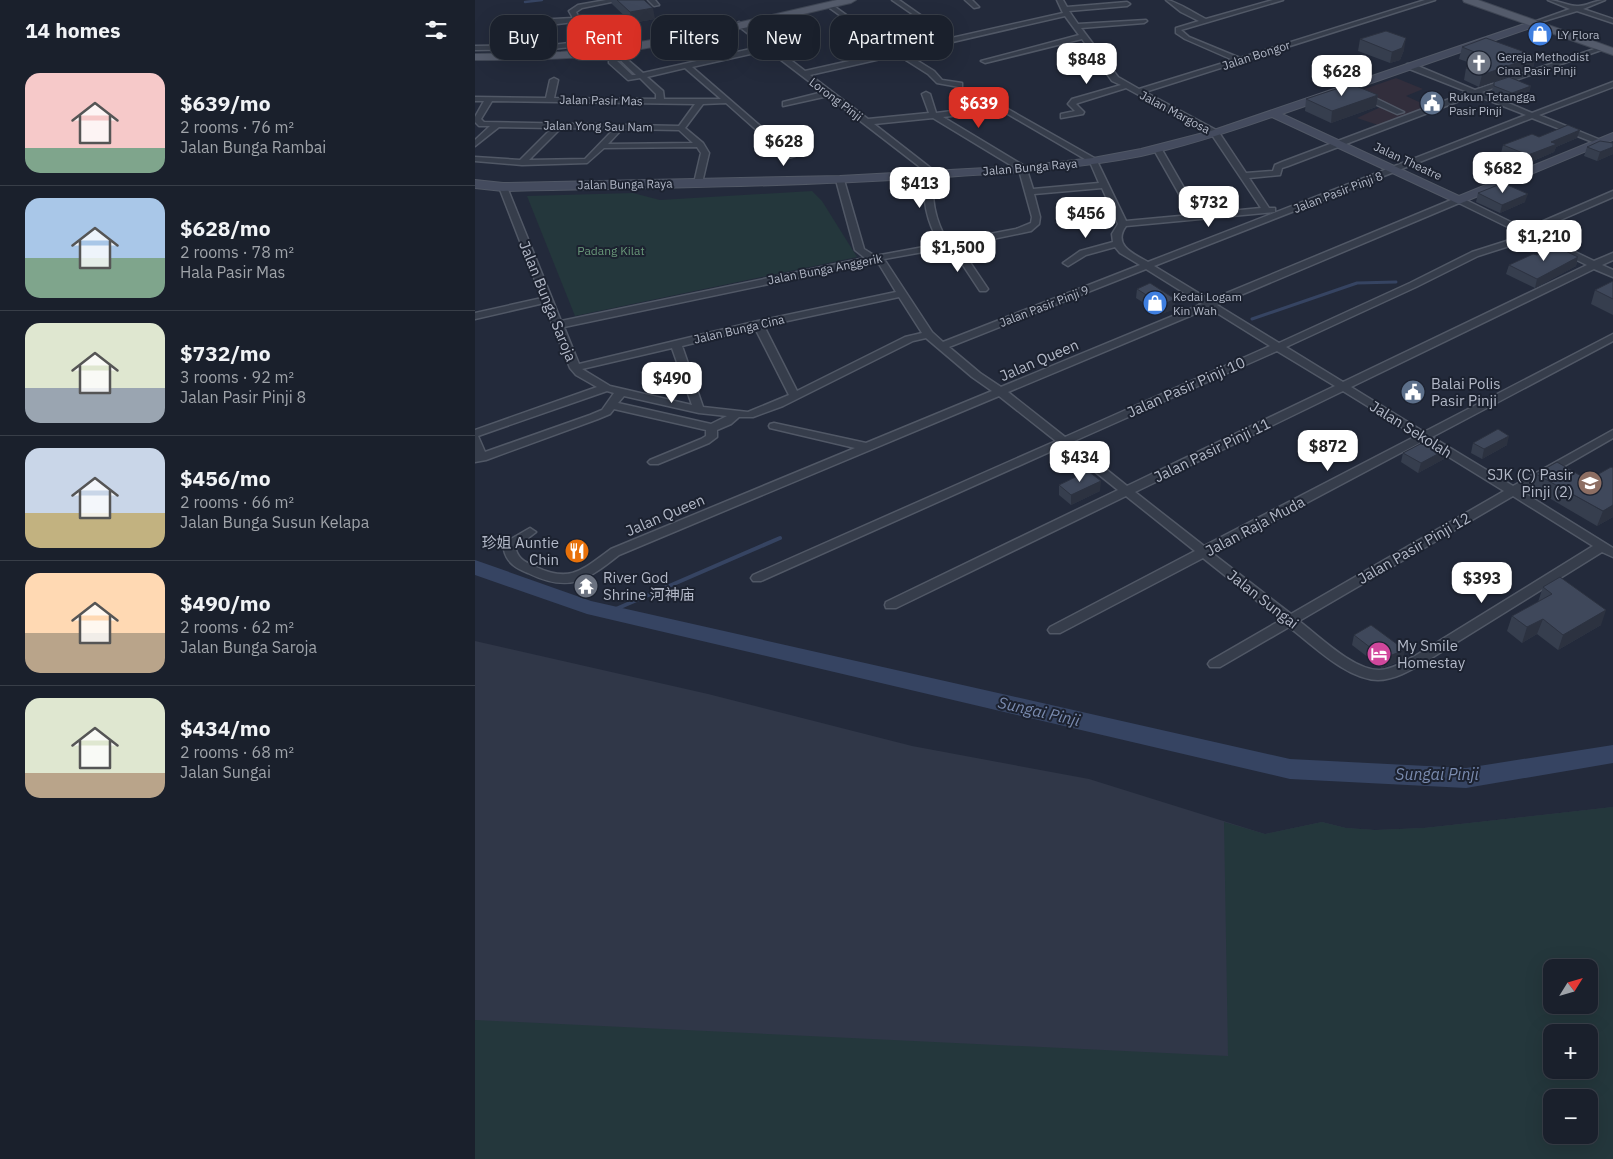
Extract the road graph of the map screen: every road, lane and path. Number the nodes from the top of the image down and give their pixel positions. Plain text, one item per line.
1 (618, 0) edge
2 (851, 0) edge
3 (895, 0) edge
4 (968, 0) edge
5 (1060, 0) edge
6 (1169, 0) edge
7 (1280, 0) edge
8 (1432, 0) edge
9 (1468, 0) edge
10 (1551, 0) edge
11 (1602, 0) edge
12 (829, 2) edge
13 (1127, 4) dead end
14 (976, 7) dead end
15 (1577, 9) junction
16 (1066, 11) junction
17 (574, 15) edge
18 (845, 15) edge
19 (917, 15) edge
20 (1205, 20) junction
21 (1144, 21) dead end
22 (1613, 21) edge
23 (739, 24) junction
24 (1533, 24) junction
25 (1077, 26) junction
26 (748, 31) edge
27 (1084, 36) junction
28 (953, 40) edge
29 (641, 41) edge
30 (641, 44) edge
31 (1602, 48) junction
32 (567, 49) edge
33 (476, 52) edge
34 (1613, 52) edge
35 (748, 53) edge
36 (567, 54) edge
37 (618, 60) edge
38 (785, 60) edge
39 (868, 60) edge
40 (912, 60) edge
41 (1239, 60) junction
42 (985, 62) dead end
43 (687, 66) junction
44 (1410, 66) junction
45 (803, 74) junction
46 (641, 76) junction
47 (554, 80) dead end
48 (1613, 84) edge
49 (959, 85) dead end
50 (1126, 86) junction
51 (1346, 88) junction
52 (1137, 92) junction
53 (1475, 92) junction
54 (829, 93) junction
55 (927, 94) dead end
56 (475, 98) edge
57 (489, 98) junction
58 (550, 100) junction
59 (728, 101) junction
60 (660, 102) junction
61 (701, 102) junction
62 (786, 104) dead end
63 (1003, 109) junction
64 (972, 111) junction
65 (1400, 112) dead end
66 (1272, 113) junction
67 (933, 114) junction
68 (1533, 115) junction
69 (1064, 116) dead end
70 (866, 122) junction
71 (497, 124) junction
72 (559, 125) junction
73 (620, 127) junction
74 (681, 128) junction
75 (1215, 133) junction
76 (1613, 136) edge
77 (1598, 142) junction
78 (475, 144) edge
79 (1339, 144) junction
80 (700, 145) junction
81 (603, 146) junction
82 (1157, 148) junction
83 (1613, 148) edge
84 (791, 156) dead end
85 (475, 160) edge
86 (1093, 161) junction
87 (522, 163) junction
88 (1023, 169) junction
89 (1394, 170) junction
90 (933, 173) junction
91 (1245, 176) junction
92 (840, 180) junction
93 (698, 182) junction
94 (475, 184) edge
95 (503, 186) junction
96 (1105, 186) junction
97 (1030, 192) junction
98 (1613, 194) edge
99 (1459, 200) junction
100 (1293, 209) junction
101 (1266, 210) junction
102 (1196, 217) junction
103 (1123, 224) junction
104 (1525, 232) junction
105 (949, 244) junction
106 (1117, 244) junction
107 (1613, 256) edge
108 (878, 259) junction
109 (1068, 263) dead end
110 (1593, 265) junction
111 (1146, 266) junction
112 (1613, 274) edge
113 (983, 289) dead end
114 (903, 293) junction
115 (547, 300) junction
116 (1209, 305) junction
117 (475, 316) edge
118 (758, 324) junction
119 (558, 326) junction
120 (929, 334) junction
121 (1613, 337) edge
122 (676, 344) junction
123 (942, 346) junction
124 (1277, 347) junction
125 (575, 368) junction
126 (1342, 386) junction
127 (606, 388) junction
128 (621, 392) junction
129 (1001, 392) junction
130 (794, 395) junction
131 (612, 405) junction
132 (699, 410) junction
133 (735, 415) junction
134 (774, 426) dead end
135 (712, 428) junction
136 (1613, 433) edge
137 (475, 434) edge
138 (1424, 437) junction
139 (475, 438) edge
140 (1064, 442) junction
141 (867, 447) junction
142 (478, 458) edge
143 (655, 462) dead end
144 (1513, 491) junction
145 (1127, 492) junction
146 (530, 532) dead end
147 (1607, 549) edge
148 (1204, 553) junction
149 (757, 578) dead end
150 (891, 605) dead end
151 (1290, 620) junction
152 (1055, 630) dead end
153 (1215, 664) dead end

1 - 17 street
2 - 12 main road
3 - 19 street
4 - 14 street
5 - 16 street, Jalan Margosa
6 - 20 street
7 - 20 street
8 - 41 street, Jalan Bongor
9 - 24 main road
10 - 15 street
11 - 15 street
12 - 18 street
12 - 23 main road
12 - 29 main road
13 - 16 street
15 - 22 street
15 - 24 street
16 - 25 street, Jalan Margosa
16 - 28 street
20 - 41 street
21 - 25 street
23 - 26 street, Lorong Pinji
23 - 30 main road
24 - 31 main road
24 - 44 main road, Jalan Bunga Raya
25 - 27 street, Jalan Margosa
27 - 42 street
27 - 50 street, Jalan Margosa
31 - 34 main road
31 - 53 street
32 - 33 main road
33 - 36 main road
35 - 43 street
37 - 46 street
38 - 45 street, Lorong Pinji
39 - 45 street
40 - 49 street
41 - 52 street, Jalan Bongor
43 - 46 street
43 - 59 street
44 - 51 main road, Jalan Bunga Raya
44 - 53 street
45 - 54 street, Lorong Pinji
46 - 60 street
47 - 58 street
48 - 68 street, Jalan Pasir Pinji 8
50 - 52 street, Jalan Margosa
50 - 69 street
51 - 65 street
51 - 66 main road, Jalan Bunga Raya
52 - 75 street, Jalan Margosa
53 - 68 street
53 - 79 street
54 - 62 street
54 - 70 street, Lorong Pinji
55 - 67 street
56 - 57 street, Jalan Pasir Mas
57 - 58 street, Jalan Pasir Mas
57 - 71 street, Jalan Yong Sau Nam
58 - 60 street, Jalan Pasir Mas
59 - 61 street, Jalan Pasir Mas
59 - 84 street
60 - 61 street, Jalan Pasir Mas
61 - 74 street
63 - 64 street
63 - 64 street
63 - 86 street
64 - 67 street
66 - 75 main road, Jalan Bunga Raya
66 - 79 main road, Jalan Theatre
67 - 70 street
67 - 88 street
68 - 77 street
68 - 89 street, Jalan Pasir Pinji 8
70 - 90 street, Lorong Pinji
71 - 72 street, Jalan Yong Sau Nam
71 - 78 street
72 - 73 street, Jalan Yong Sau Nam
72 - 87 street
73 - 74 street, Jalan Yong Sau Nam
73 - 81 street
74 - 80 street
75 - 82 main road, Jalan Bunga Raya
75 - 91 street
76 - 77 main road, Jalan Queen
77 - 83 street
77 - 99 main road, Jalan Queen
79 - 89 main road, Jalan Theatre
79 - 91 street
80 - 81 street
80 - 93 street
81 - 87 street
82 - 86 main road, Jalan Bunga Raya
82 - 102 street
85 - 87 street
86 - 88 main road, Jalan Bunga Raya
86 - 96 street
88 - 90 main road, Jalan Bunga Raya
88 - 97 street, Jalan Bunga Anggerik
89 - 99 main road, Jalan Theatre
89 - 100 street, Jalan Pasir Pinji 8
90 - 92 main road, Jalan Bunga Raya
90 - 105 street
91 - 101 street
92 - 93 main road, Jalan Bunga Raya
92 - 108 street, Jalan Sungai
93 - 95 main road, Jalan Bunga Raya
94 - 95 main road, Jalan Bunga Raya
95 - 115 street, Jalan Bunga Saroja
96 - 97 street
96 - 103 street
97 - 105 street, Jalan Bunga Anggerik
98 - 104 street, Jalan Pasir Pinji 10
99 - 104 street, Jalan Theatre
99 - 116 street, Jalan Queen
100 - 101 street
100 - 111 street, Jalan Pasir Pinji 8
101 - 102 street
102 - 103 street
103 - 106 street
104 - 110 street, Jalan Theatre
104 - 124 street, Jalan Pasir Pinji 10
105 - 108 street, Jalan Bunga Anggerik
105 - 113 street
106 - 109 street
106 - 111 street, Jalan Sekolah
107 - 110 street, Jalan Pasir Pinji 11
108 - 114 street, Jalan Sungai
108 - 119 street, Jalan Bunga Anggerik
110 - 112 street, Jalan Theatre
110 - 126 street, Jalan Pasir Pinji 11
111 - 116 street, Jalan Sekolah
111 - 123 street, Jalan Pasir Pinji 9
114 - 118 street, Jalan Bunga Cina
114 - 120 street, Jalan Sungai
115 - 117 street
115 - 119 street, Jalan Bunga Saroja
116 - 124 street, Jalan Sekolah
116 - 129 street, Jalan Queen
118 - 122 street, Jalan Bunga Cina
118 - 130 street
119 - 125 street, Jalan Bunga Saroja
120 - 123 street, Jalan Sungai
120 - 130 street, Jalan Bunga Saroja
121 - 138 street, Jalan Raja Muda
122 - 125 street, Jalan Bunga Cina
122 - 132 street
123 - 129 street, Jalan Sungai
124 - 126 street, Jalan Sekolah
124 - 140 street, Jalan Pasir Pinji 10
125 - 127 street, Jalan Bunga Saroja
126 - 138 street, Jalan Sekolah
126 - 145 street, Jalan Pasir Pinji 11
127 - 128 street, Jalan Bunga Saroja
127 - 137 street
128 - 131 street
128 - 132 street, Jalan Bunga Saroja
129 - 140 street, Jalan Sungai
129 - 141 street, Jalan Queen
130 - 133 street, Jalan Bunga Saroja
131 - 135 street
131 - 142 street
132 - 133 street, Jalan Bunga Saroja
133 - 135 street
134 - 141 street
135 - 143 street
136 - 144 street, Jalan Pasir Pinji 12
138 - 144 street, Jalan Sekolah
138 - 148 street, Jalan Raja Muda
139 - 142 street
140 - 145 street, Jalan Sungai
140 - 149 street, Jalan Pasir Pinji 10
141 - 146 street, Jalan Queen
144 - 147 street, Jalan Sekolah
144 - 151 street, Jalan Pasir Pinji 12
145 - 148 street, Jalan Sungai
145 - 150 street, Jalan Pasir Pinji 11
147 - 151 street, Jalan Sungai
148 - 151 street, Jalan Sungai
148 - 152 street, Jalan Raja Muda
151 - 153 street, Jalan Pasir Pinji 12

